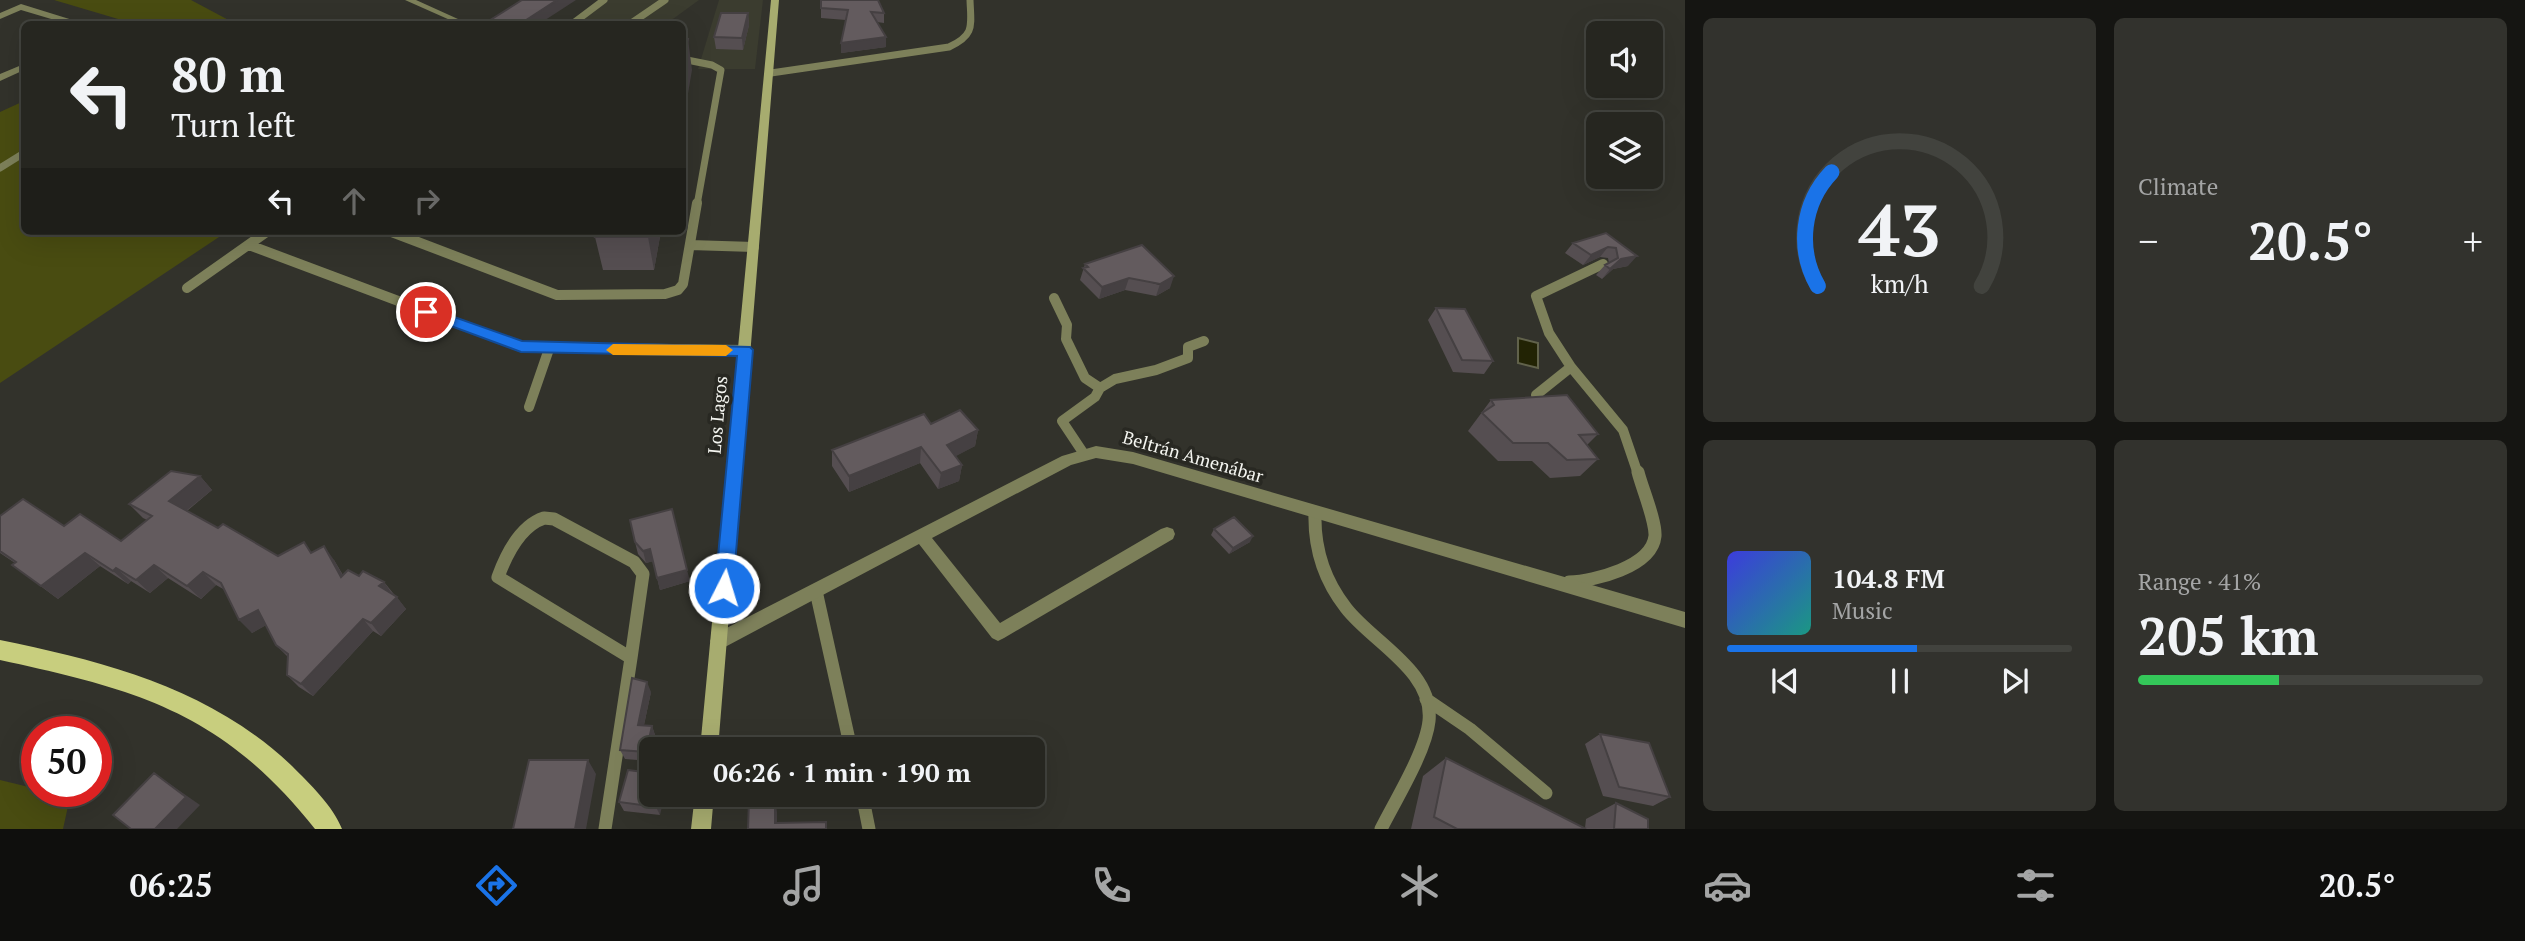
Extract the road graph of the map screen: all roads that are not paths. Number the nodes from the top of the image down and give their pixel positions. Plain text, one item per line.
1 (409, 0) edge
2 (604, 0) edge
3 (665, 0) edge
4 (775, 0) edge
5 (970, 0) edge
6 (0, 16) edge
7 (66, 21) edge
8 (458, 21) edge
9 (576, 21) edge
10 (634, 21) edge
11 (21, 59) edge
12 (686, 60) edge
13 (21, 68) edge
14 (0, 69) edge
15 (771, 73) junction
16 (0, 78) edge
17 (21, 155) edge
18 (0, 168) edge
19 (263, 235) edge
20 (400, 235) edge
21 (249, 245) junction
22 (690, 245) junction
23 (754, 247) junction
24 (1603, 264) edge
25 (187, 288) dead end
26 (1054, 298) dead end
27 (1204, 341) dead end
28 (549, 349) junction
29 (745, 350) junction
30 (1571, 367) junction
31 (1100, 388) junction
32 (1536, 395) edge
33 (529, 407) dead end
34 (1084, 454) junction
35 (1315, 513) junction
36 (1167, 534) dead end
37 (922, 536) junction
38 (1546, 580) junction
39 (816, 591) junction
40 (1685, 620) edge
41 (719, 641) junction
42 (0, 650) edge
43 (631, 658) junction
44 (1426, 699) junction
45 (710, 737) edge
46 (848, 737) edge
47 (1546, 793) dead end
48 (704, 807) edge
49 (865, 807) edge
50 (330, 829) edge
51 (605, 829) edge
52 (701, 829) edge
53 (869, 829) edge
54 (1381, 829) edge

1 - 8 street
2 - 9 lane
3 - 10 lane
4 - 15 main road, Los Lagos
5 - 15 lane
6 - 7 street
11 - 14 street
12 - 22 lane
13 - 16 street
15 - 23 main road, Los Lagos
17 - 18 lane
19 - 21 lane
20 - 22 lane
21 - 25 lane
21 - 28 lane
22 - 23 lane
23 - 29 main road, Los Lagos
24 - 30 lane
26 - 31 lane
27 - 31 lane
28 - 29 lane
28 - 33 lane
29 - 41 main road, Los Lagos
30 - 32 lane
30 - 38 lane
31 - 34 lane
34 - 35 street, Beltrán Amenábar
34 - 37 street, Beltrán Amenábar
35 - 38 street, Beltrán Amenábar
35 - 44 lane
36 - 37 street
37 - 39 street, Beltrán Amenábar
38 - 40 street, Beltrán Amenábar
39 - 41 street, Beltrán Amenábar
39 - 46 lane
41 - 45 main road, Los Lagos
42 - 50 main road
43 - 43 lane
43 - 51 lane
44 - 47 lane
44 - 54 lane
48 - 52 main road
49 - 53 lane

